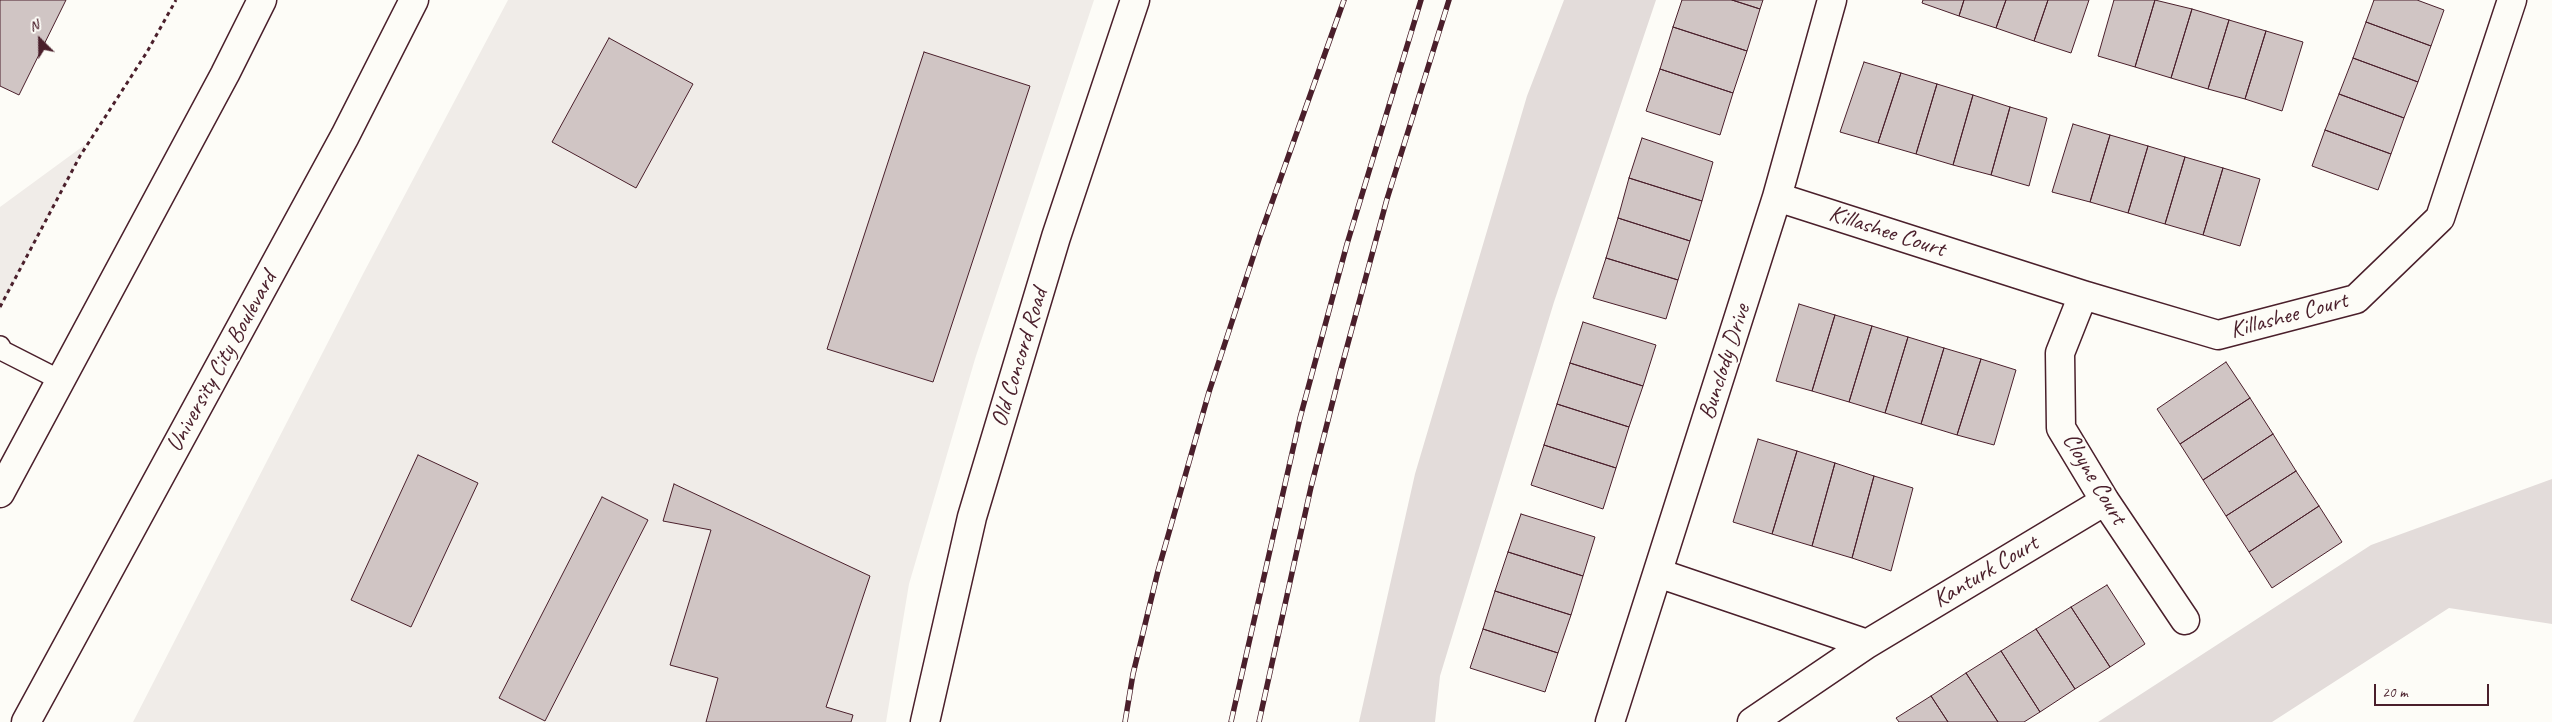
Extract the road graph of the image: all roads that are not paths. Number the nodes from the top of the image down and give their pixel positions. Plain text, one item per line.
1 (262, 0) edge
2 (414, 0) edge
3 (1134, 0) edge
4 (1832, 0) edge
5 (2512, 0) edge
6 (1777, 196) junction
7 (2083, 295) junction
8 (0, 346) edge
9 (60, 380) junction
10 (0, 493) edge
11 (2105, 500) junction
12 (1658, 574) junction
13 (2185, 620) dead end
14 (1867, 644) junction
15 (26, 722) edge
16 (925, 722) edge
17 (1610, 722) edge
18 (1752, 722) edge

1 - 9 street
2 - 15 street, University City Boulevard
3 - 16 street, Old Concord Road
4 - 6 street, Bunclody Drive
5 - 7 street, Killashee Court
6 - 7 street, Killashee Court
6 - 12 street, Bunclody Drive
7 - 11 street, Cloyne Court
8 - 9 lane
9 - 10 street
11 - 13 street, Cloyne Court
11 - 14 street, Kanturk Court
12 - 14 street
12 - 17 street, Bunclody Drive
14 - 18 street, Kanturk Court

